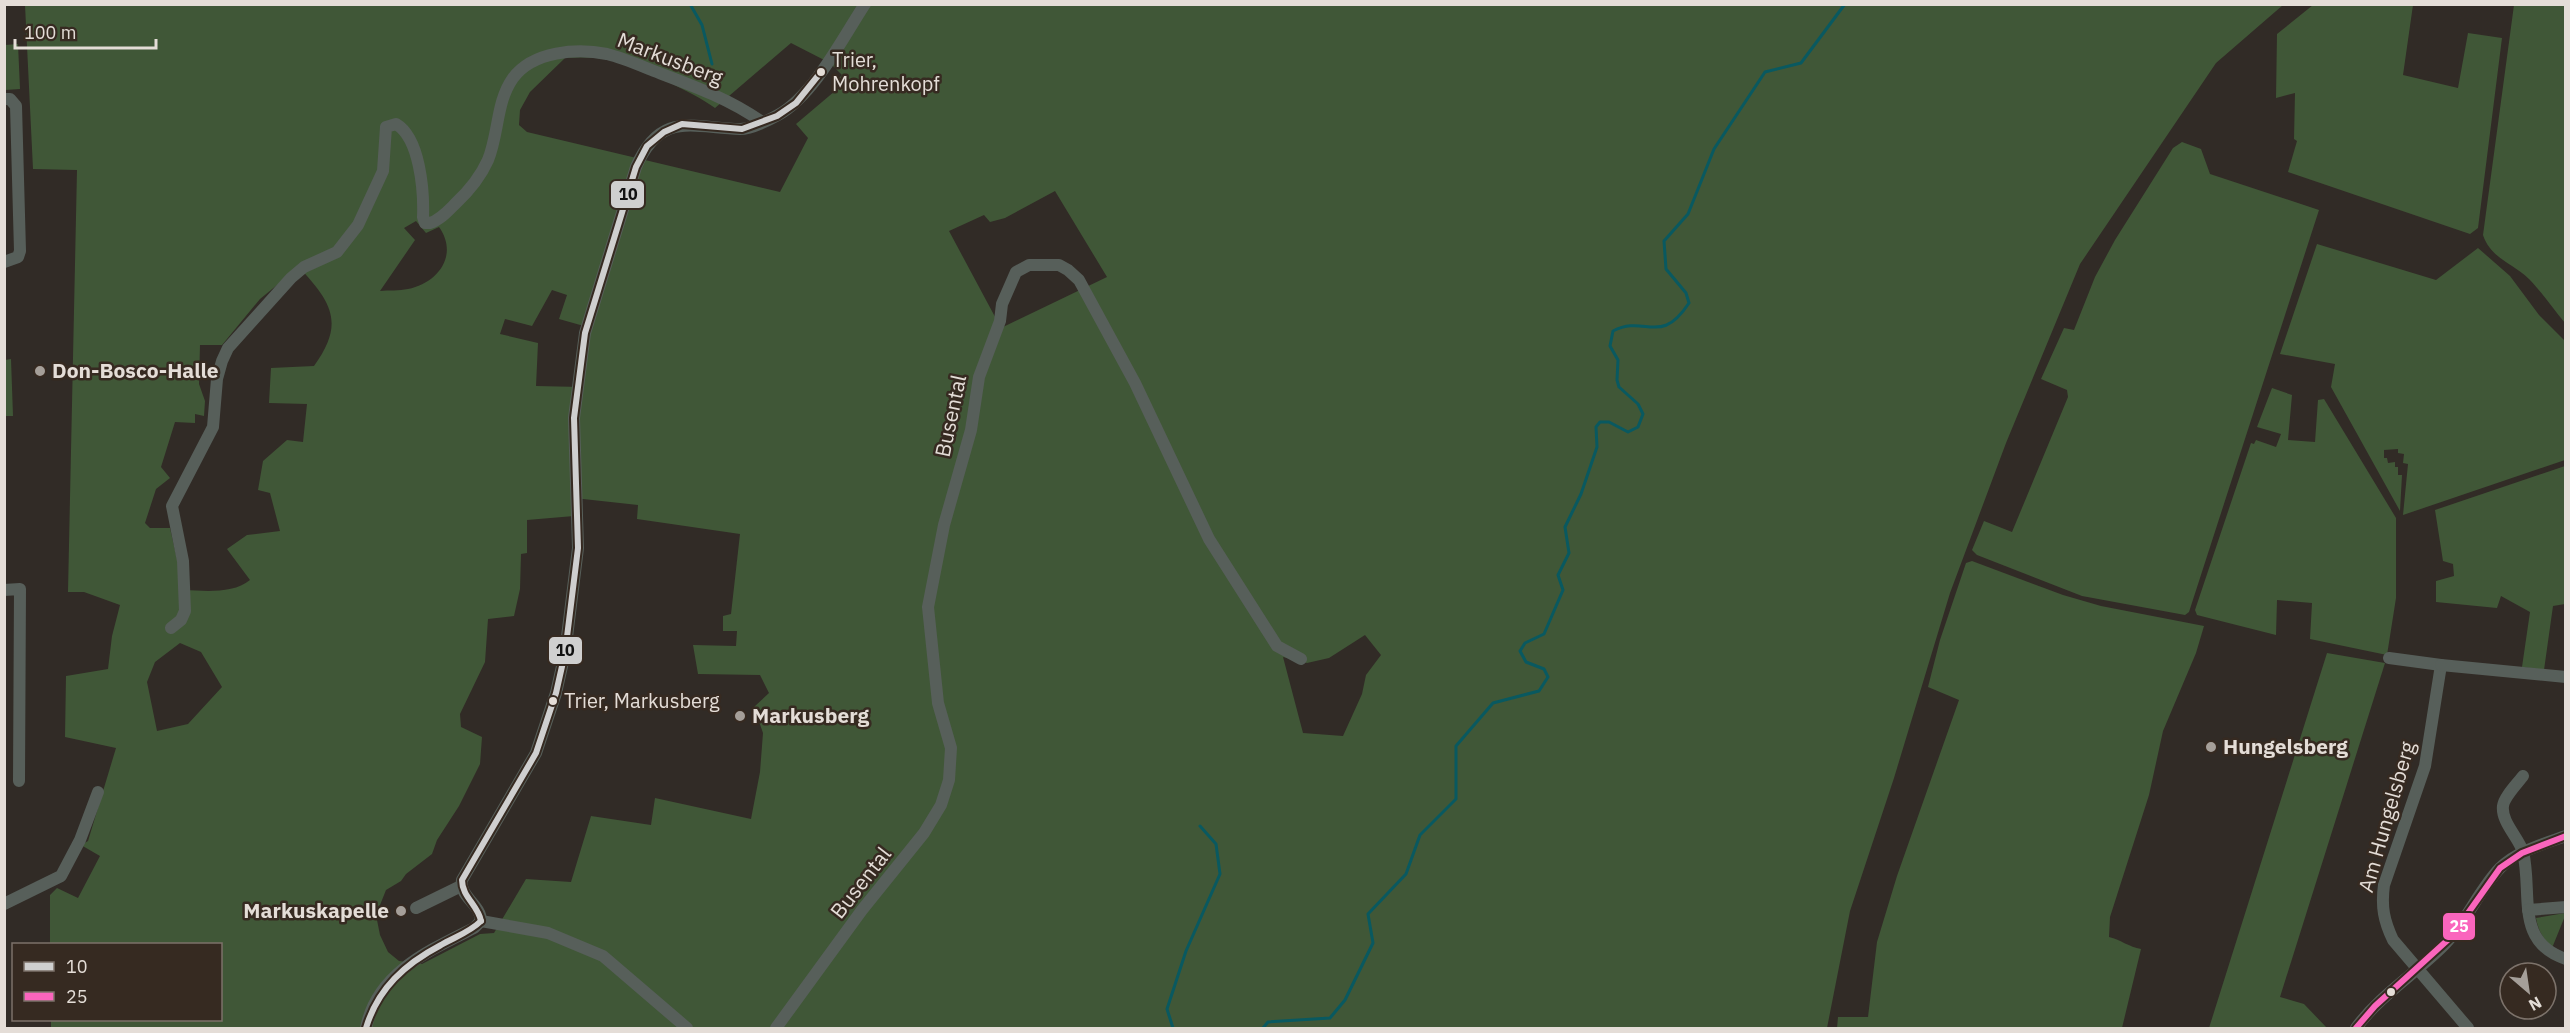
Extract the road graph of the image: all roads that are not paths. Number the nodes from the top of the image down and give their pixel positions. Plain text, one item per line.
1 (865, 4) edge
2 (4, 99) edge
3 (762, 122) junction
4 (4, 262) edge
5 (4, 590) edge
6 (171, 628) dead end
7 (2389, 658) dead end
8 (1301, 659) dead end
9 (2441, 665) junction
10 (2565, 677) edge
11 (2523, 776) dead end
12 (19, 781) dead end
13 (98, 792) dead end
14 (2565, 836) edge
15 (2523, 852) junction
16 (461, 886) junction
17 (4, 904) edge
18 (2565, 907) edge
19 (416, 908) dead end
20 (2528, 910) junction
21 (481, 921) junction
22 (2565, 959) edge
23 (2418, 970) junction
24 (366, 1029) edge
25 (687, 1029) edge
26 (777, 1029) edge
27 (2356, 1029) edge
28 (2468, 1029) edge

1 - 3 street
2 - 4 street
3 - 6 street, Markusberg
3 - 16 street
5 - 12 street
7 - 9 street
8 - 26 street, Busental
9 - 10 street
9 - 23 street, Am Hungelsberg
11 - 15 street
13 - 17 street
14 - 15 street
15 - 20 street
15 - 23 street
16 - 19 street
16 - 21 street
18 - 20 street
20 - 22 street
21 - 24 street
21 - 25 street
23 - 27 street
23 - 28 street, Am Hungelsberg

